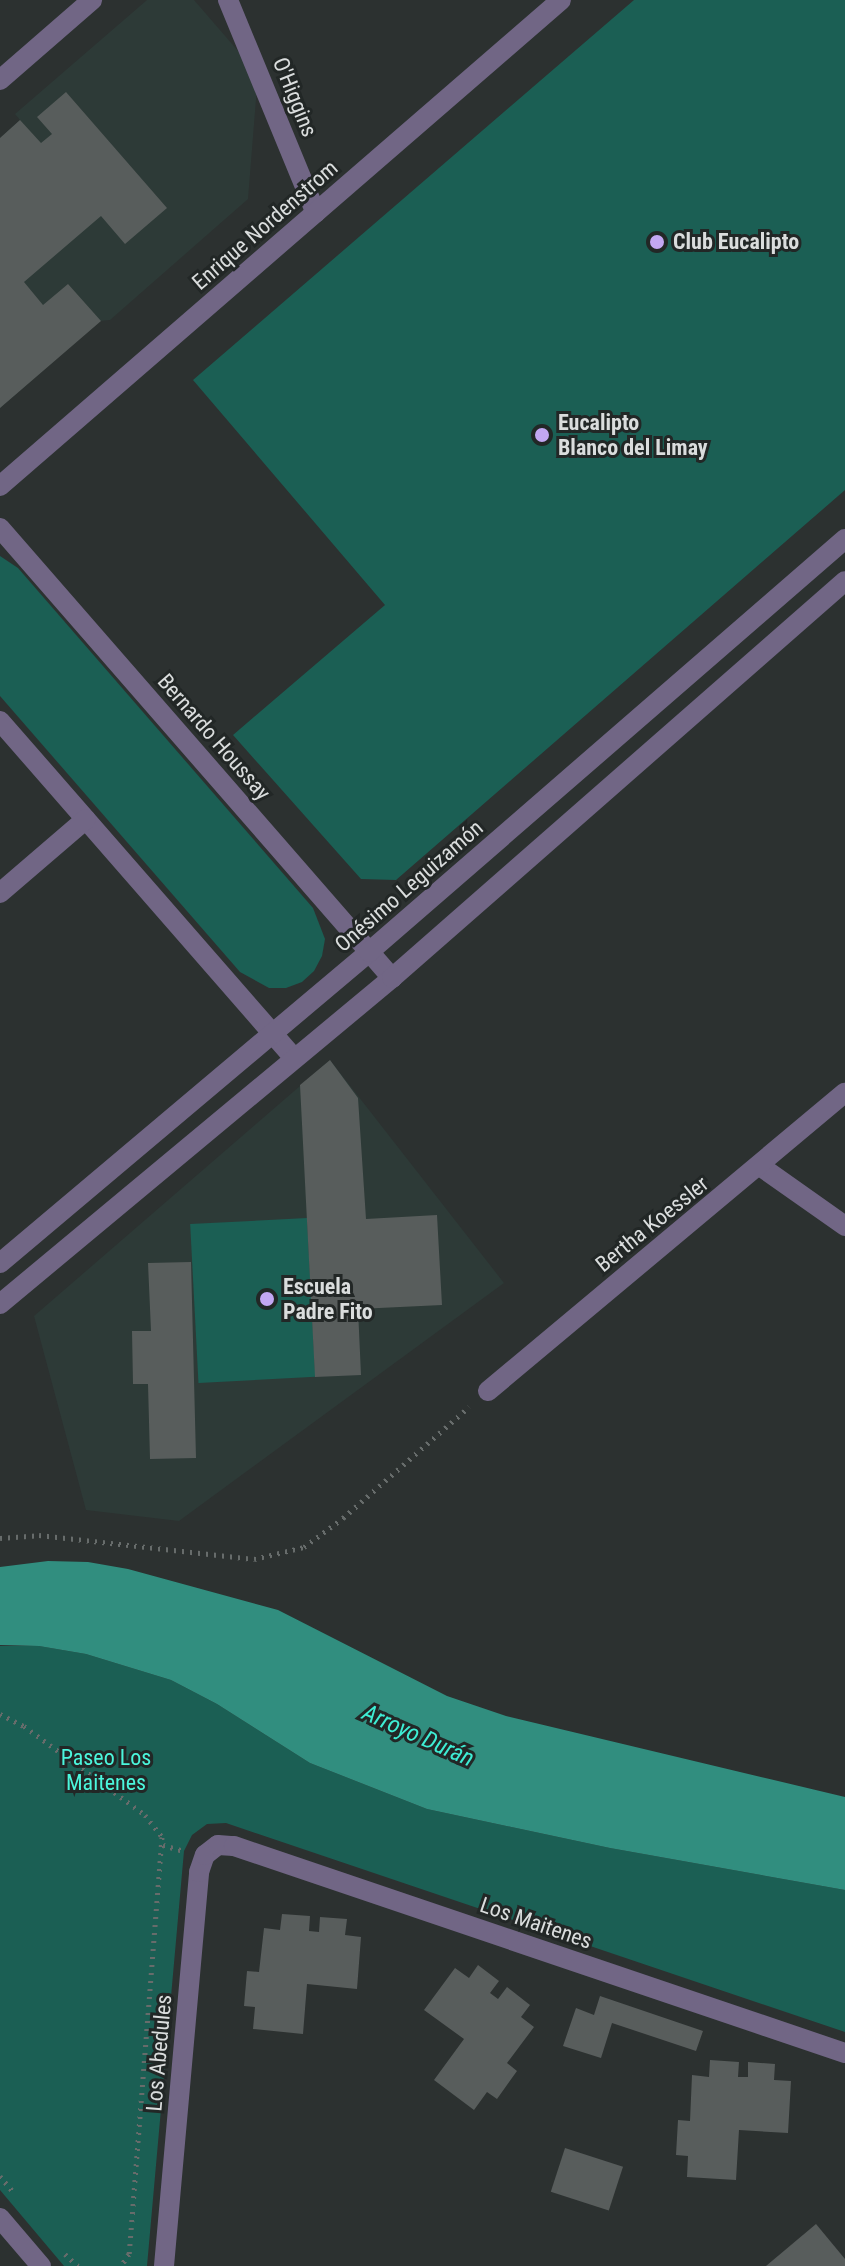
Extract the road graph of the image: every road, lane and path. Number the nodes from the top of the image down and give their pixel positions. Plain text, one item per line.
1 (92, 0) edge
2 (228, 0) edge
3 (561, 0) edge
4 (0, 80) edge
5 (316, 213) junction
6 (0, 486) edge
7 (0, 528) edge
8 (845, 539) edge
9 (845, 581) edge
10 (0, 721) edge
11 (86, 819) junction
12 (0, 893) edge
13 (369, 952) junction
14 (392, 978) junction
15 (272, 1033) junction
16 (294, 1058) junction
17 (845, 1093) edge
18 (760, 1166) junction
19 (845, 1226) edge
20 (0, 1263) edge
21 (0, 1304) edge
22 (488, 1391) joint
23 (0, 1538) edge
24 (0, 1714) edge
25 (163, 1845) junction
26 (211, 1848) joint
27 (184, 1851) dead end
28 (845, 2053) edge
29 (0, 2218) edge
30 (41, 2266) edge
31 (121, 2266) edge
32 (164, 2266) edge

1 - 4 street
2 - 5 street, O'Higgins
3 - 5 street, Enrique Nordenstrom
5 - 6 street, Enrique Nordenstrom
7 - 13 street, Bernardo Houssay
8 - 13 street, Onésimo Leguizamón
9 - 14 street
10 - 11 street
11 - 12 street
11 - 15 street
13 - 14 street, Bernardo Houssay
13 - 15 street, Onésimo Leguizamón
14 - 16 street
15 - 16 street
15 - 20 street, Onésimo Leguizamón
16 - 21 street
17 - 18 street, Bertha Koessler
18 - 19 street
18 - 22 street, Bertha Koessler
22 - 23 path
24 - 25 path
25 - 27 path
25 - 31 path
26 - 28 street, Los Maitenes
26 - 32 street, Los Abedules
29 - 30 street

